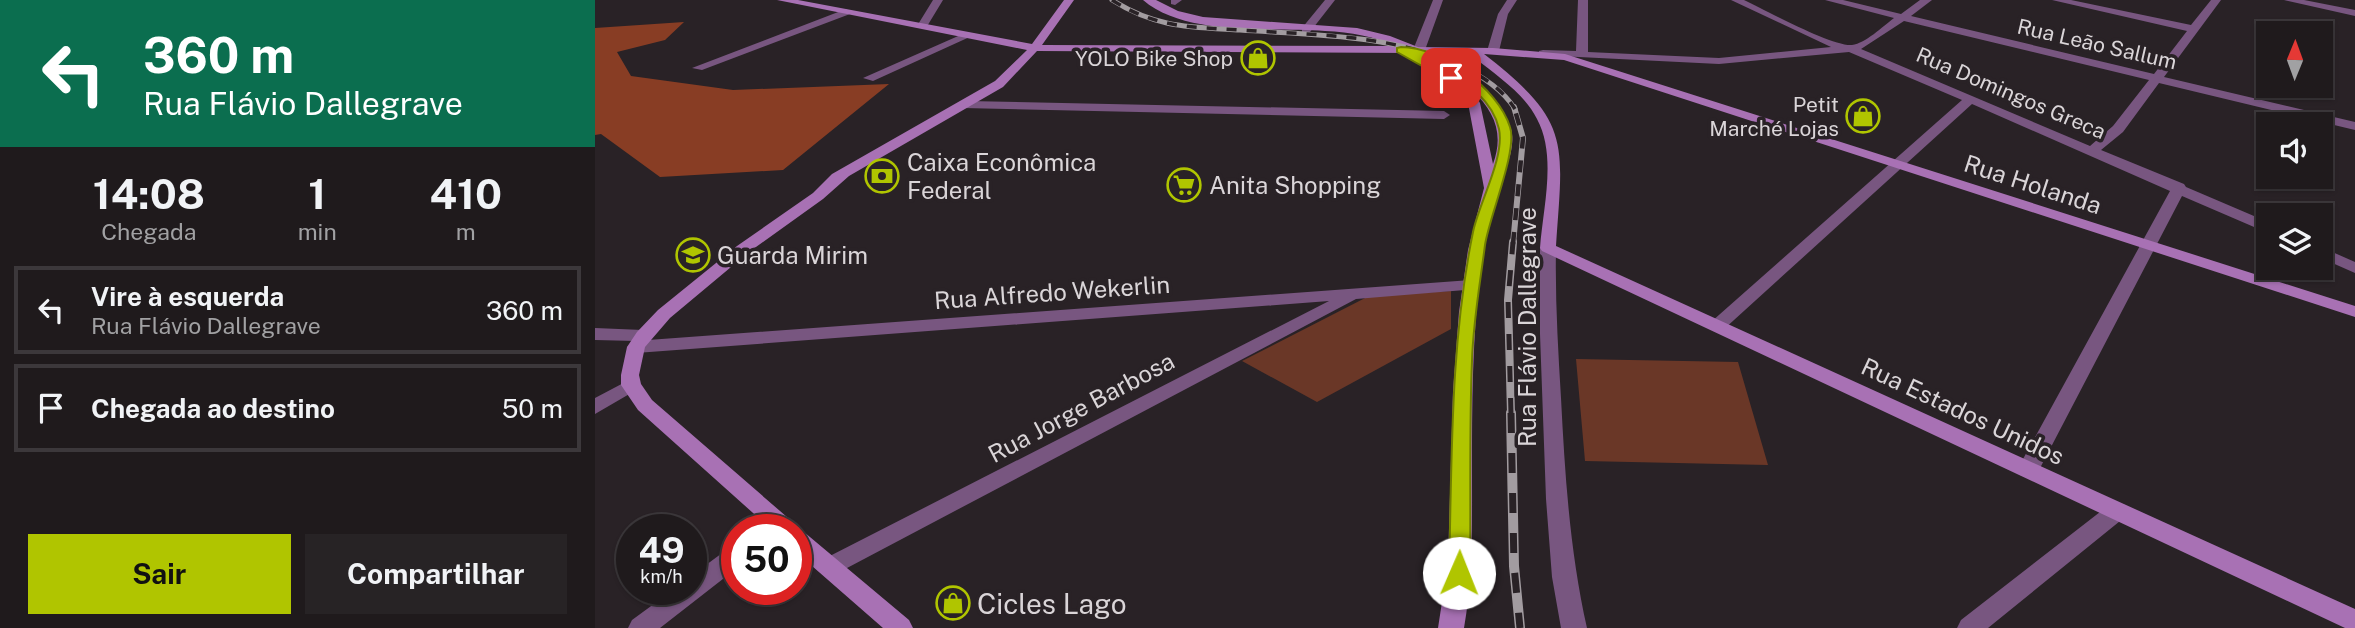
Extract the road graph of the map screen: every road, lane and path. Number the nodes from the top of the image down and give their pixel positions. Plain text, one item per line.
1 (782, 0) edge
2 (938, 0) edge
3 (1069, 0) edge
4 (1135, 0) edge
5 (1148, 0) edge
6 (1331, 0) edge
7 (1438, 0) edge
8 (1512, 0) edge
9 (1583, 0) edge
10 (1736, 0) edge
11 (1830, 0) edge
12 (1927, 0) edge
13 (2057, 0) edge
14 (2216, 0) edge
15 (2289, 0) edge
16 (846, 12) junction
17 (2355, 13) edge
18 (1902, 17) junction
19 (922, 26) junction
20 (1308, 29) junction
21 (2194, 29) junction
22 (969, 35) junction
23 (1035, 48) junction
24 (1848, 48) junction
25 (1415, 50) junction
26 (1493, 51) junction
27 (1448, 53) junction
28 (1583, 55) junction
29 (1479, 56) junction
30 (1538, 56) junction
31 (1647, 58) junction
32 (1438, 63) junction
33 (698, 68) dead end
34 (1618, 72) junction
35 (869, 78) dead end
36 (2157, 78) junction
37 (1971, 99) junction
38 (1697, 100) junction
39 (967, 105) junction
40 (1444, 114) dead end
41 (2355, 126) edge
42 (2093, 150) junction
43 (1898, 165) junction
44 (2179, 187) junction
45 (1491, 188) junction
46 (2256, 222) edge
47 (2148, 245) junction
48 (1549, 248) junction
49 (2333, 258) edge
50 (2355, 268) edge
51 (1471, 285) junction
52 (1356, 293) junction
53 (2355, 312) edge
54 (1717, 326) junction
55 (595, 334) edge
56 (640, 341) junction
57 (631, 385) junction
58 (595, 407) edge
59 (2028, 470) junction
60 (2117, 511) junction
61 (765, 514) edge
62 (812, 553) edge
63 (721, 567) edge
64 (830, 567) junction
65 (707, 578) edge
66 (671, 605) edge
67 (1453, 618) edge
68 (2355, 621) edge
69 (641, 628) edge
70 (900, 628) edge
71 (1574, 628) edge
72 (1971, 628) edge

1 - 16 main road
2 - 19 street
3 - 23 main road
4 - 20 main road, Rua Flávio Dallegrave
5 - 20 main road, Rua Flávio Dallegrave
6 - 20 street
7 - 25 street
8 - 26 street
9 - 28 street
10 - 24 street, Rua Domingos Greca
11 - 18 street, Rua Leão Sallum
12 - 18 street
13 - 21 street
14 - 21 street
15 - 17 street
16 - 19 main road
16 - 33 street
18 - 24 street
18 - 36 street, Rua Leão Sallum
19 - 22 main road
20 - 25 main road, Rua Flávio Dallegrave
21 - 36 street
22 - 23 main road
22 - 35 street
23 - 25 main road
23 - 39 main road
24 - 31 street
24 - 37 street, Rua Domingos Greca
25 - 26 main road
25 - 27 main road
25 - 32 main road, Rua Flávio Dallegrave
25 - 45 main road, Rua Flávio Dallegrave
26 - 30 main road
27 - 29 main road
27 - 32 main road
28 - 30 street
28 - 31 street
29 - 30 main road
29 - 48 main road, Rua Flávio Dallegrave
30 - 34 main road, Rua Holanda
30 - 38 main road, Rua Holanda
31 - 34 street
32 - 45 main road, Rua Flávio Dallegrave
34 - 38 main road, Rua Holanda
36 - 41 street, Rua Leão Sallum
36 - 42 street
37 - 42 street, Rua Domingos Greca
37 - 43 street
38 - 43 main road, Rua Holanda
39 - 40 street
39 - 56 main road
42 - 44 street, Rua Domingos Greca
43 - 47 main road, Rua Holanda
43 - 54 street
44 - 46 street, Rua Domingos Greca
44 - 47 street
45 - 51 main road, Rua Flávio Dallegrave
47 - 53 main road, Rua Holanda
47 - 59 street
48 - 54 main road, Rua Estados Unidos
48 - 71 street, Rua Flávio Dallegrave
49 - 50 street
51 - 52 street, Rua Alfredo Wekerlin
51 - 67 main road, Rua Flávio Dallegrave
52 - 56 street, Rua Alfredo Wekerlin
52 - 64 street, Rua Jorge Barbosa
54 - 59 main road, Rua Estados Unidos
55 - 56 street, Rua Alfredo Wekerlin
56 - 57 main road
57 - 58 street
57 - 61 main road
59 - 60 main road, Rua Estados Unidos
60 - 68 main road, Rua Estados Unidos
60 - 72 street
62 - 64 main road
63 - 65 street
64 - 70 main road
66 - 69 street

